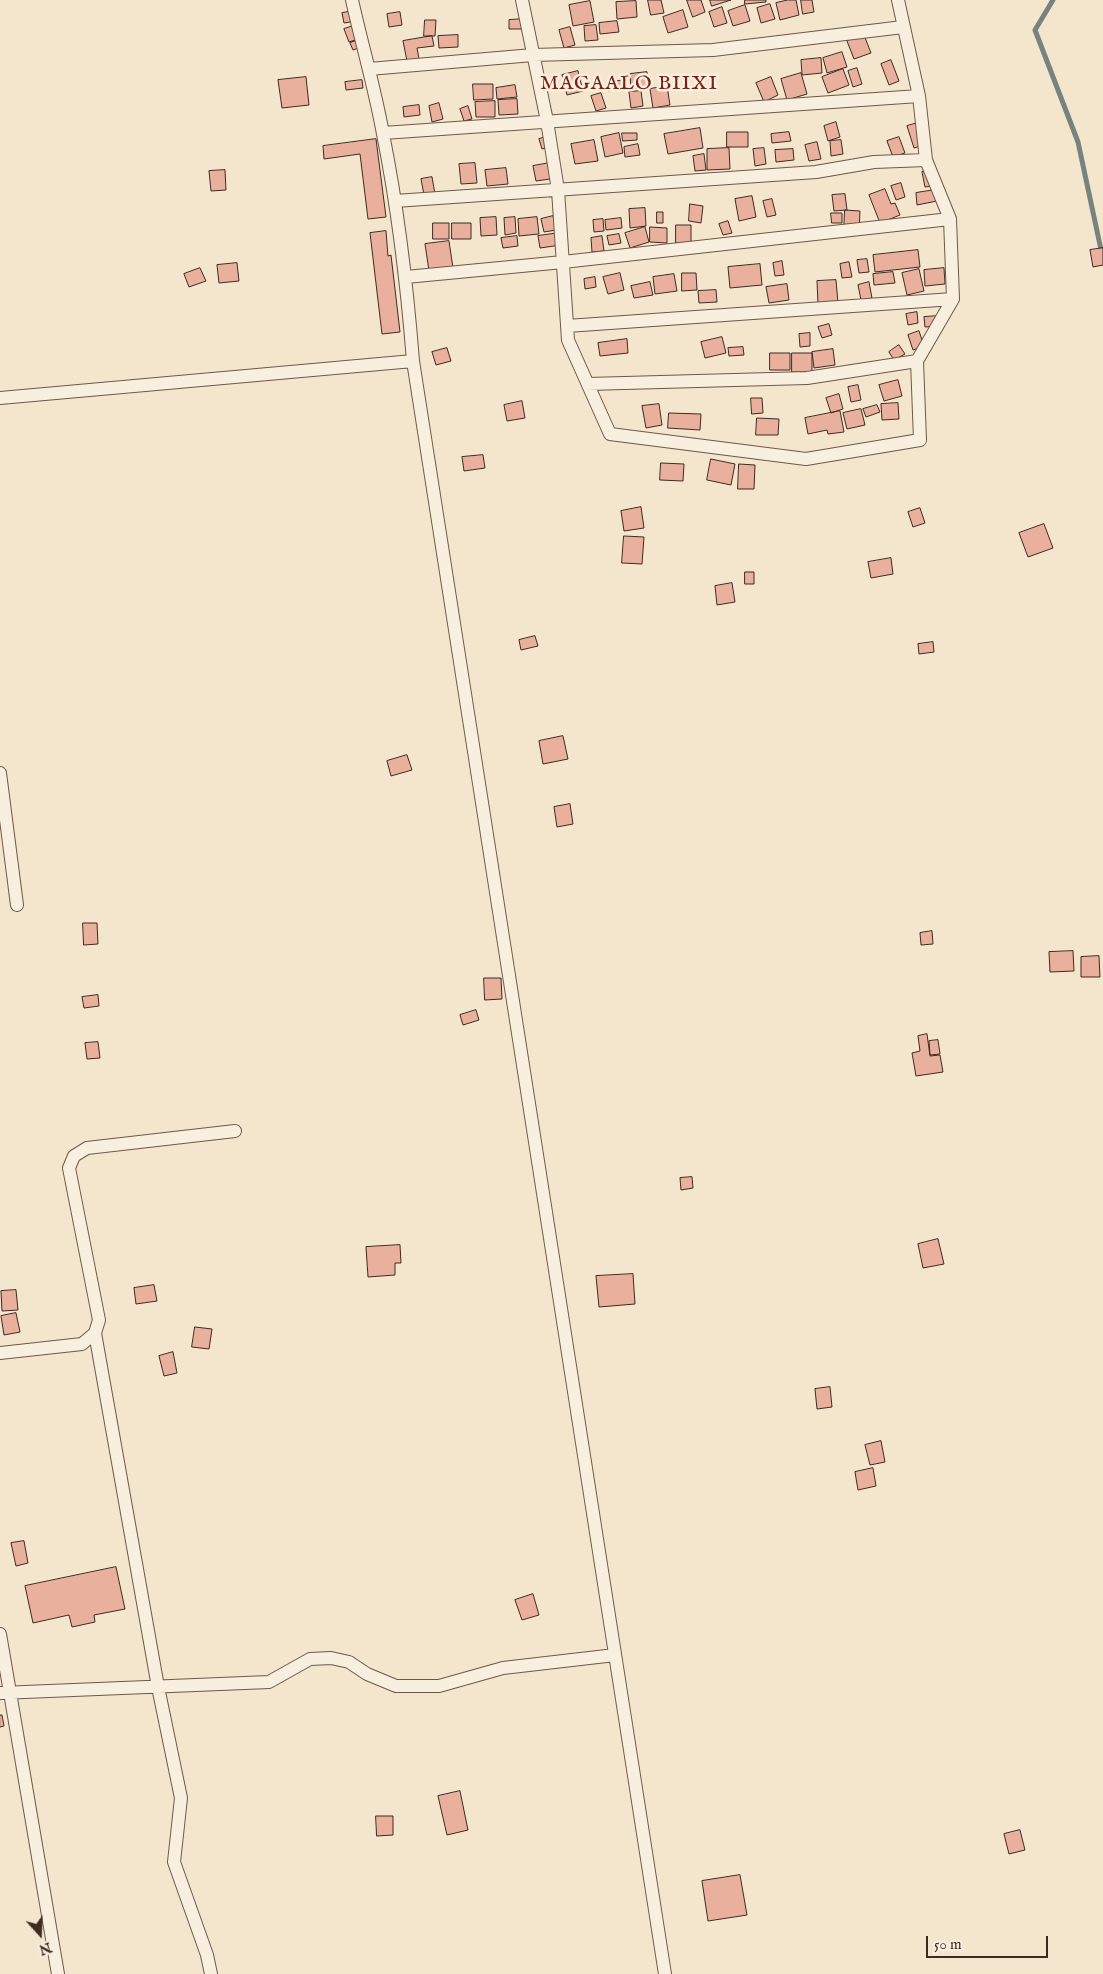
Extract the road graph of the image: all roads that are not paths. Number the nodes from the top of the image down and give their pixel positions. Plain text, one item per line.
1 (355, 0) edge
2 (522, 0) edge
3 (898, 0) edge
4 (903, 27) junction
5 (532, 55) junction
6 (369, 69) junction
7 (919, 96) junction
8 (547, 121) junction
9 (383, 133) junction
10 (926, 160) junction
11 (558, 190) junction
12 (395, 201) junction
13 (950, 220) junction
14 (563, 262) junction
15 (406, 277) junction
16 (953, 299) junction
17 (567, 326) junction
18 (413, 361) junction
19 (917, 361) junction
20 (588, 384) junction
21 (0, 398) edge
22 (0, 773) edge
23 (17, 905) dead end
24 (234, 1131) dead end
25 (95, 1333) junction
26 (0, 1352) edge
27 (0, 1634) edge
28 (615, 1655) junction
29 (158, 1687) junction
30 (5, 1693) edge
31 (58, 1974) edge
32 (211, 1974) edge
33 (664, 1974) edge

1 - 6 street
2 - 5 street
3 - 4 street
4 - 5 street
4 - 7 street
5 - 6 street
5 - 8 street
6 - 9 street
7 - 8 street
7 - 10 street
8 - 9 street
8 - 11 street
9 - 12 street
10 - 11 street
10 - 13 street
11 - 12 street
11 - 14 street
12 - 15 street
13 - 14 street
13 - 16 street
14 - 15 street
14 - 17 street
15 - 18 street
16 - 17 street
16 - 19 street
17 - 20 street
18 - 21 street
18 - 28 street
19 - 20 street
19 - 20 street
22 - 23 street
24 - 25 street
25 - 26 street
25 - 29 street
27 - 30 street
28 - 29 street
28 - 33 street
29 - 30 street
29 - 32 street
30 - 31 street

